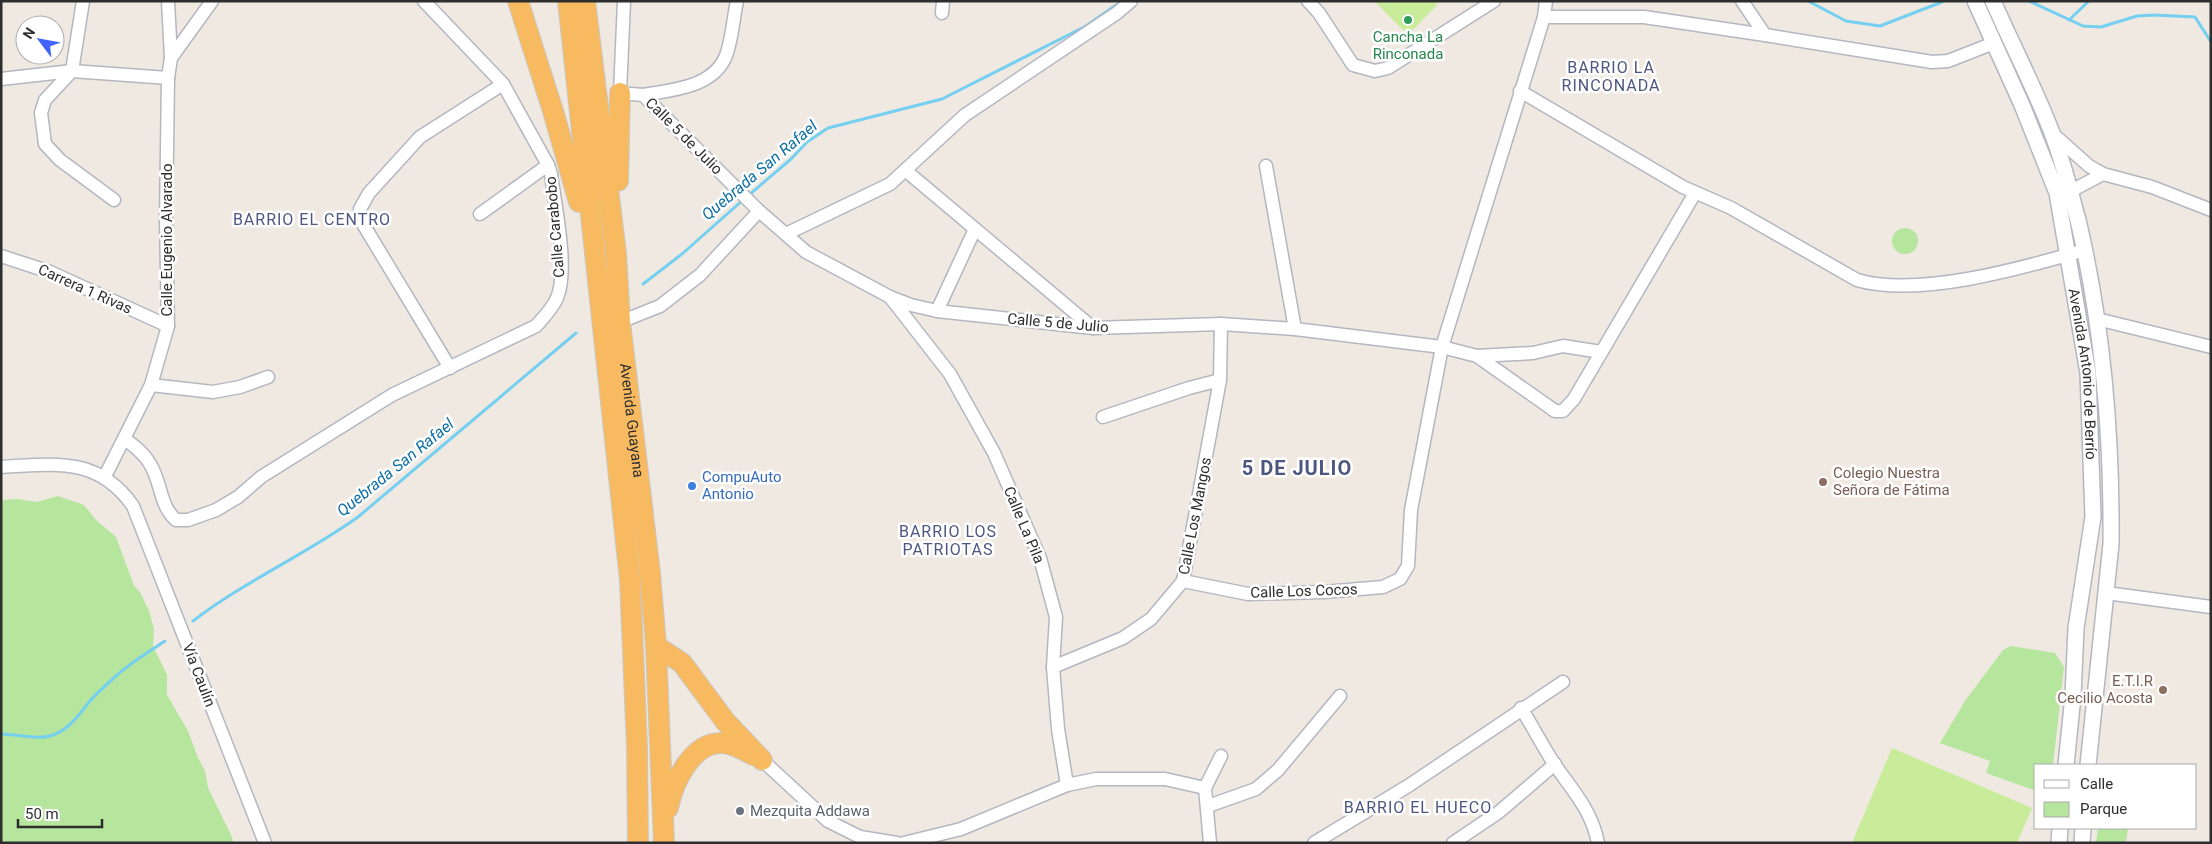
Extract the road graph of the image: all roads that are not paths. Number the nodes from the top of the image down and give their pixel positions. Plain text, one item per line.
1 (83, 1) edge
2 (168, 1) edge
3 (212, 1) edge
4 (424, 1) edge
5 (518, 1) edge
6 (568, 1) edge
7 (585, 1) edge
8 (624, 1) edge
9 (737, 1) edge
10 (1131, 1) edge
11 (1308, 1) edge
12 (1494, 1) edge
13 (1546, 1) edge
14 (1742, 1) edge
15 (1975, 1) edge
16 (1993, 1) edge
17 (1544, 17) junction
18 (1765, 34) junction
19 (1994, 42) junction
20 (171, 58) junction
21 (72, 71) junction
22 (168, 78) junction
23 (1, 79) edge
24 (503, 84) junction
25 (1520, 92) junction
26 (620, 93) junction
27 (643, 95) junction
28 (2052, 133) junction
29 (548, 165) junction
30 (1266, 166) dead end
31 (904, 170) junction
32 (2103, 174) junction
33 (2070, 191) junction
34 (1696, 192) junction
35 (114, 200) dead end
36 (756, 208) junction
37 (2211, 210) edge
38 (480, 214) dead end
39 (975, 229) junction
40 (786, 234) junction
41 (2085, 250) junction
42 (616, 253) junction
43 (2068, 255) junction
44 (1, 256) edge
45 (595, 257) junction
46 (890, 296) junction
47 (938, 311) junction
48 (2097, 319) junction
49 (620, 322) junction
50 (1221, 324) junction
51 (168, 326) junction
52 (1093, 328) junction
53 (1295, 329) junction
54 (1442, 347) junction
55 (2211, 347) edge
56 (1601, 352) junction
57 (1477, 356) junction
58 (450, 368) junction
59 (268, 377) dead end
60 (1220, 380) junction
61 (151, 385) junction
62 (1103, 417) dead end
63 (125, 438) junction
64 (1, 467) edge
65 (104, 478) junction
66 (1183, 581) junction
67 (2106, 593) junction
68 (2211, 607) edge
69 (656, 646) junction
70 (1054, 667) junction
71 (1564, 682) dead end
72 (1340, 696) dead end
73 (1521, 708) junction
74 (1221, 756) dead end
75 (762, 760) junction
76 (1555, 764) junction
77 (2066, 764) edge
78 (2088, 764) edge
79 (1067, 785) junction
80 (1205, 788) junction
81 (1208, 806) junction
82 (2060, 829) edge
83 (2083, 829) edge
84 (664, 836) edge
85 (266, 843) edge
86 (638, 843) edge
87 (897, 843) edge
88 (904, 843) edge
89 (1210, 843) edge
90 (1314, 843) edge
91 (1453, 843) edge
92 (1598, 843) edge
93 (2059, 843) edge
94 (2082, 843) edge

1 - 21 street
2 - 20 street
3 - 20 street, Calle Eugenio Alvarado
4 - 24 street, Calle Carabobo
5 - 45 highway
6 - 45 highway, Avenida Guayana
7 - 42 highway, Avenida Guayana
8 - 26 street
9 - 27 street
10 - 31 street
11 - 12 street
13 - 17 street
14 - 18 street
15 - 19 street, Avenida Antonio de Berrío
16 - 28 street, Avenida Antonio de Berrío
17 - 18 street
17 - 25 street
18 - 19 street
19 - 43 street, Avenida Antonio de Berrío
20 - 22 street, Calle Eugenio Alvarado
21 - 22 street
21 - 23 street
21 - 35 street
22 - 51 street, Calle Eugenio Alvarado
24 - 29 street, Calle Carabobo
24 - 58 street
25 - 34 street
25 - 54 street
26 - 27 street, Calle 5 de Julio
26 - 42 highway
27 - 36 street, Calle 5 de Julio
28 - 32 street
28 - 33 street, Avenida Antonio de Berrío
29 - 38 street
29 - 58 street, Calle Carabobo
30 - 53 street
31 - 39 street
31 - 40 street
32 - 33 street
32 - 37 street
33 - 41 street, Avenida Antonio de Berrío
34 - 43 street
34 - 56 street
36 - 40 street, Calle 5 de Julio
36 - 49 street
39 - 47 street
39 - 52 street
40 - 46 street, Calle 5 de Julio
41 - 43 street
41 - 48 street, Avenida Antonio de Berrío
42 - 49 highway, Avenida Guayana
43 - 77 street, Avenida Antonio de Berrío
44 - 51 street, Carrera 1 Rivas
45 - 86 highway, Avenida Guayana
46 - 47 street, Calle 5 de Julio
46 - 70 street, Calle La Pila
47 - 52 street, Calle 5 de Julio
48 - 55 street
48 - 67 street, Avenida Antonio de Berrío
49 - 69 highway, Avenida Guayana
50 - 52 street, Calle 5 de Julio
50 - 53 street, Calle 5 de Julio
50 - 60 street, Calle Los Mangos
51 - 61 street, Calle Eugenio Alvarado
53 - 54 street, Calle 5 de Julio
54 - 57 street, Calle 5 de Julio
54 - 66 street, Calle Los Cocos
56 - 57 street
56 - 57 street, Calle 5 de Julio
58 - 63 street
59 - 61 street
60 - 62 street
60 - 66 street, Calle Los Mangos
61 - 63 street, Calle Eugenio Alvarado
63 - 65 street, Calle Eugenio Alvarado
64 - 65 street
65 - 85 street, Vía Caulín
66 - 70 street, Calle Los Mangos
67 - 68 street
67 - 78 street, Avenida Antonio de Berrío
69 - 75 highway
69 - 84 highway, Avenida Guayana
70 - 79 street, Calle La Pila
71 - 73 street
72 - 81 street
73 - 76 street
73 - 90 street
74 - 80 street
75 - 84 highway
75 - 87 street
76 - 91 street
76 - 92 street
79 - 80 street
79 - 88 street
80 - 81 street
81 - 89 street
82 - 93 street
83 - 94 street

